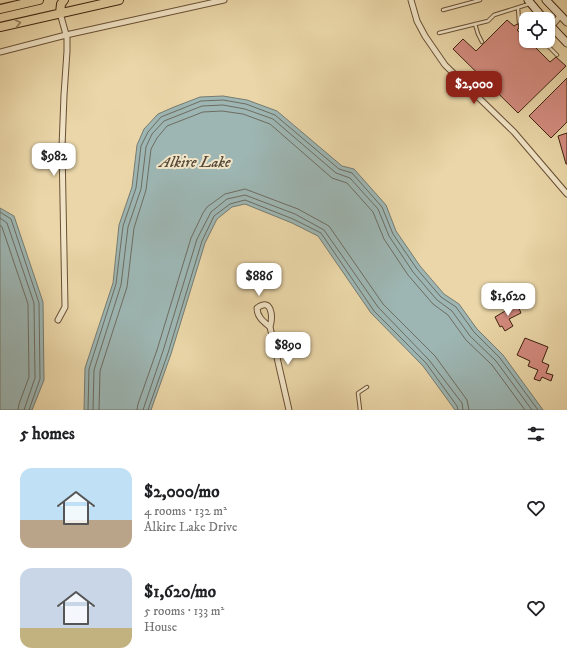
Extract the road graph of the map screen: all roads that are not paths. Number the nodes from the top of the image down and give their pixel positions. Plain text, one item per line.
1 (39, 0) edge
2 (64, 0) edge
3 (119, 0) edge
4 (224, 0) edge
5 (411, 0) edge
6 (480, 0) edge
7 (546, 0) edge
8 (529, 2) edge
9 (518, 8) junction
10 (0, 9) edge
11 (443, 10) dead end
12 (538, 12) edge
13 (60, 13) junction
14 (560, 16) junction
15 (555, 21) edge
16 (519, 22) dead end
17 (567, 22) edge
18 (475, 24) junction
19 (0, 27) edge
20 (555, 32) edge
21 (439, 33) dead end
22 (66, 35) junction
23 (482, 42) dead end
24 (567, 43) edge
25 (550, 48) edge
26 (0, 52) edge
27 (557, 55) dead end
28 (567, 194) edge
29 (58, 320) dead end
30 (270, 327) dead end
31 (367, 387) dead end
32 (289, 410) edge
33 (360, 410) edge

1 - 10 main road
2 - 13 main road
3 - 13 main road
4 - 22 street
5 - 28 street
6 - 11 lane
7 - 14 street
8 - 9 lane
8 - 12 street
9 - 16 lane
9 - 18 lane
19 -> 13 main road
13 - 22 street
14 - 15 street
14 - 17 street
18 - 21 lane
18 - 23 lane
20 - 24 street
22 - 26 street
22 - 29 street
25 - 27 lane
30 - 32 street
31 - 33 lane

